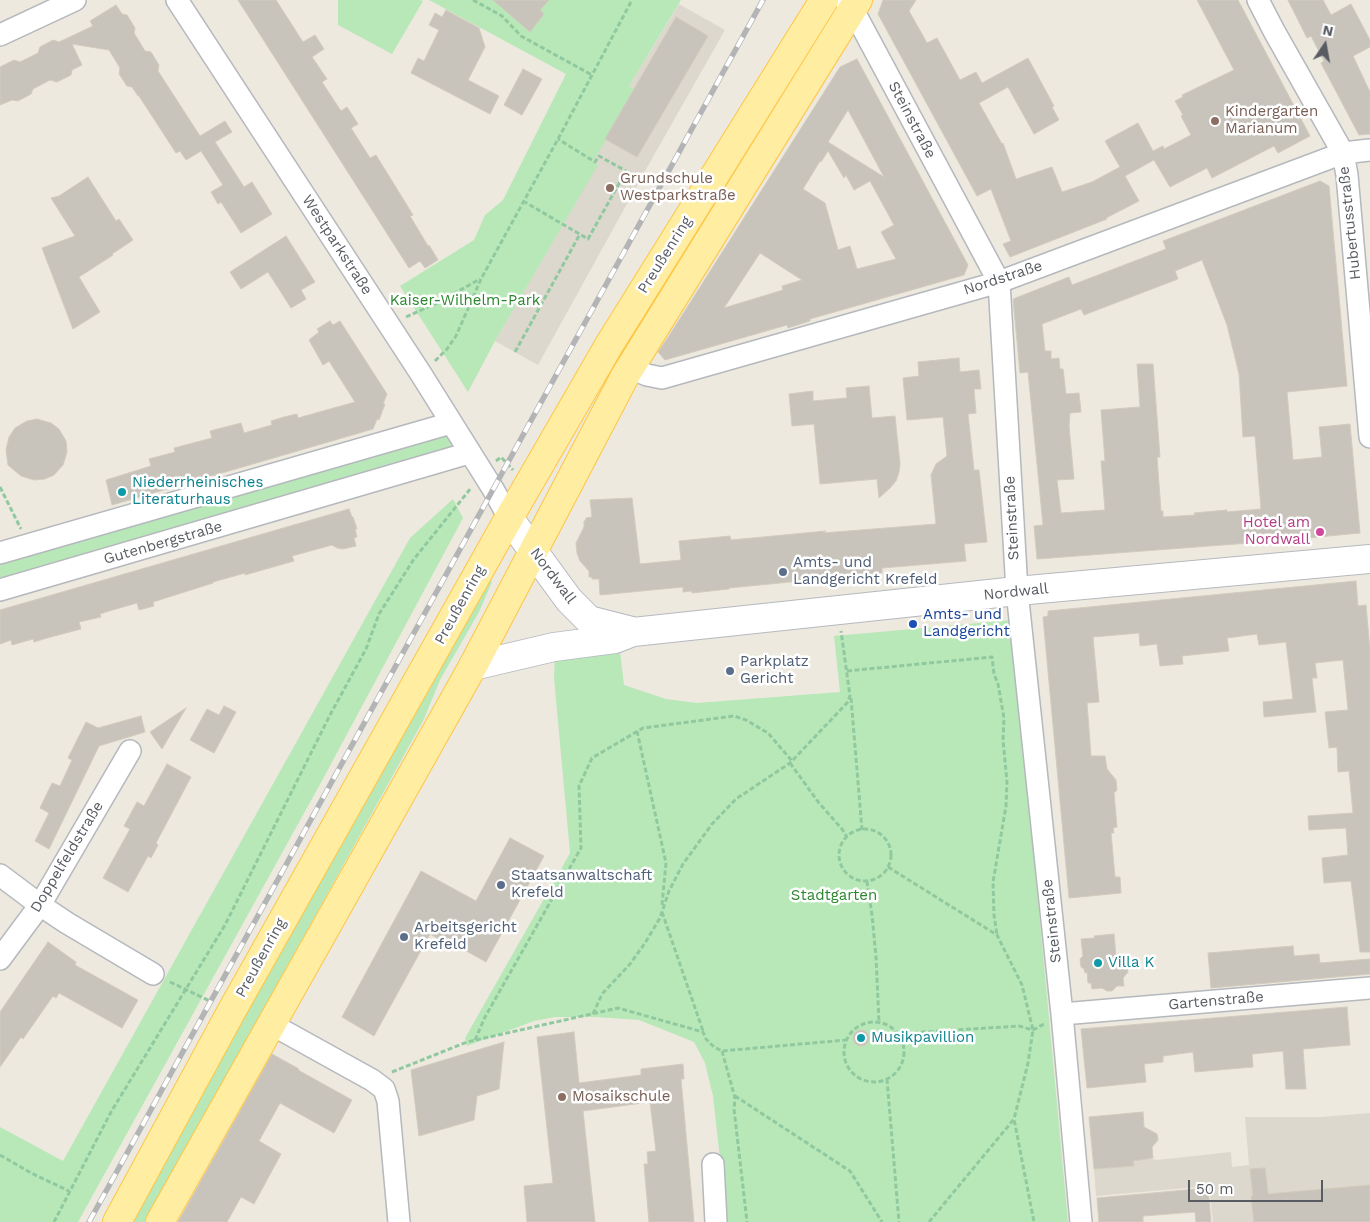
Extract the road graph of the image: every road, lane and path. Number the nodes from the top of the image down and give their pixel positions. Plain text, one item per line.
1 (75, 0) edge
2 (177, 0) edge
3 (473, 0) edge
4 (632, 0) edge
5 (824, 0) edge
6 (1258, 0) edge
7 (852, 3) edge
8 (0, 35) edge
9 (592, 74) junction
10 (558, 139) junction
11 (1370, 150) edge
12 (1343, 153) junction
13 (523, 201) junction
14 (580, 234) junction
15 (481, 279) junction
16 (998, 282) junction
17 (390, 328) junction
18 (515, 352) dead end
19 (630, 368) junction
20 (421, 374) junction
21 (452, 423) junction
22 (1370, 437) edge
23 (469, 452) junction
24 (482, 473) junction
25 (0, 487) edge
26 (510, 518) junction
27 (29, 544) junction
28 (534, 550) junction
29 (0, 553) edge
30 (1370, 559) edge
31 (0, 590) edge
32 (1017, 591) junction
33 (835, 610) junction
34 (632, 632) junction
35 (473, 666) junction
36 (847, 671) junction
37 (850, 696) junction
38 (637, 731) junction
39 (130, 752) dead end
40 (791, 762) junction
41 (862, 830) junction
42 (847, 837) junction
43 (888, 867) junction
44 (0, 875) edge
45 (867, 881) junction
46 (40, 905) junction
47 (662, 911) junction
48 (997, 936) junction
49 (0, 960) edge
50 (154, 974) dead end
51 (1370, 988) edge
52 (593, 1014) junction
53 (1062, 1014) junction
54 (879, 1022) junction
55 (271, 1024) junction
56 (1033, 1030) junction
57 (703, 1032) junction
58 (900, 1036) junction
59 (475, 1040) junction
60 (846, 1040) junction
61 (722, 1051) junction
62 (887, 1079) junction
63 (372, 1080) junction
64 (735, 1096) junction
65 (1014, 1119) junction
66 (0, 1155) edge
67 (713, 1164) dead end
68 (69, 1191) junction
69 (54, 1222) edge
70 (117, 1222) edge
71 (160, 1222) edge
72 (399, 1222) edge
73 (716, 1222) edge
74 (747, 1222) edge
75 (882, 1222) edge
76 (899, 1222) edge
77 (928, 1222) edge
78 (1034, 1222) edge
79 (1082, 1222) edge

1 - 8 street
2 - 17 street, Westparkstraße
3 - 9 path
4 - 9 path
5 - 26 main road, Preußenring
6 - 12 street, Hubertusstraße
7 - 16 street, Steinstraße
7 - 19 main road, Preußenring
9 - 10 path
10 - 13 path
10 - 14 path
11 - 12 street, Nordstraße
12 - 16 street, Nordstraße
12 - 22 street, Hubertusstraße
13 - 14 path
13 - 15 path
14 - 18 path
15 - 17 path
15 - 20 path
16 - 19 street, Nordstraße
16 - 32 street, Steinstraße
17 - 20 street, Westparkstraße
19 - 28 main road, Preußenring
20 - 21 street, Westparkstraße
21 - 23 street, Westparkstraße
21 - 27 street
23 - 24 street, Westparkstraße
23 - 31 street, Gutenbergstraße
24 - 26 street, Westparkstraße
24 - 68 path
25 - 27 path
26 - 28 street, Nordwall
26 - 70 main road, Preußenring
27 - 29 street
28 - 34 street, Nordwall
28 - 35 main road, Preußenring
30 - 32 street, Nordwall
32 - 33 street, Nordwall
32 - 53 street, Steinstraße
33 - 34 street, Nordwall
33 - 36 path
34 - 35 street, Nordwall
35 - 55 main road, Preußenring
36 - 37 path
36 - 48 path
37 - 40 path
37 - 41 path
38 - 40 path
38 - 47 path
38 - 59 path
39 - 46 street, Doppelfeldstraße
40 - 42 path
40 - 47 path
41 - 42 path
41 - 43 path
42 - 45 path
43 - 45 path
43 - 48 path
44 - 46 street
45 - 54 path
46 - 49 street, Doppelfeldstraße
46 - 50 street
47 - 52 path
47 - 57 path
48 - 56 path
51 - 53 street, Gartenstraße
52 - 57 path
52 - 59 path
53 - 79 street, Steinstraße
54 - 58 path
54 - 60 path
55 - 63 street
55 - 71 main road, Preußenring
56 - 58 path
56 - 65 path
57 - 61 path
58 - 62 path
59 - 63 path
60 - 61 path
60 - 62 path
61 - 64 path
62 - 76 path
63 - 72 street
64 - 74 path
64 - 75 path
65 - 77 path
65 - 78 path
66 - 68 path
67 - 73 street
68 - 69 path

